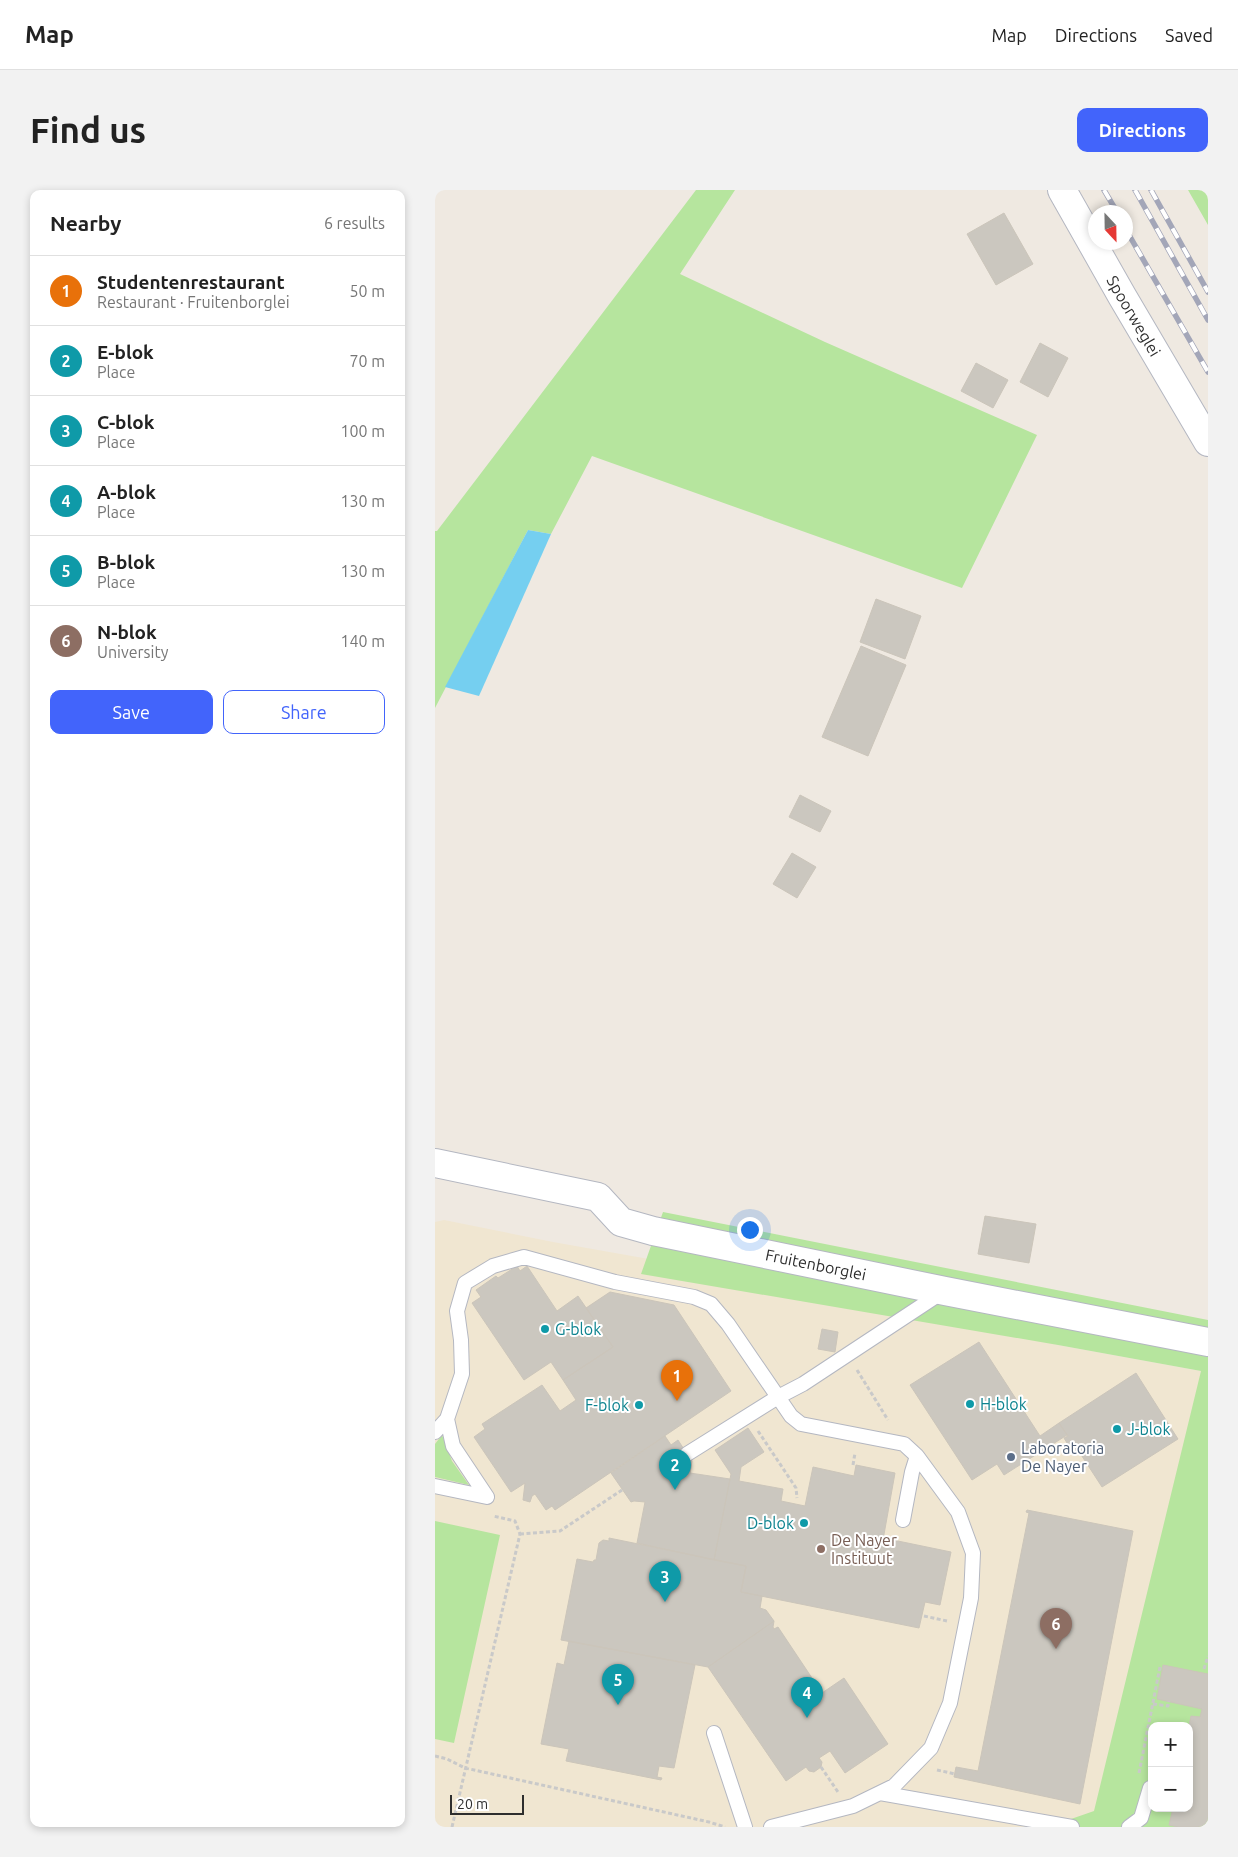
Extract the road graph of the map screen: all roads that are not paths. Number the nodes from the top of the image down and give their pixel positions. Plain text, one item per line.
1 (1061, 190) edge
2 (1208, 442) edge
3 (435, 1163) edge
4 (945, 1291) junction
5 (1208, 1342) edge
6 (778, 1398) junction
7 (447, 1419) junction
8 (435, 1432) edge
9 (687, 1454) dead end
10 (917, 1456) junction
11 (435, 1486) edge
12 (903, 1520) dead end
13 (714, 1733) dead end
14 (880, 1793) junction
15 (1148, 1795) edge
16 (745, 1827) edge
17 (771, 1827) edge
18 (1072, 1827) edge
19 (1129, 1827) edge

1 - 2 street, Spoorweglei
3 - 4 street, Fruitenborglei
4 - 5 street, Fruitenborglei
4 - 6 lane
6 - 7 lane
6 - 9 lane
6 - 10 lane
7 - 8 lane
7 - 11 lane
10 - 12 lane
10 - 14 lane
13 - 16 lane
14 - 17 lane
14 - 18 lane
15 - 19 lane

